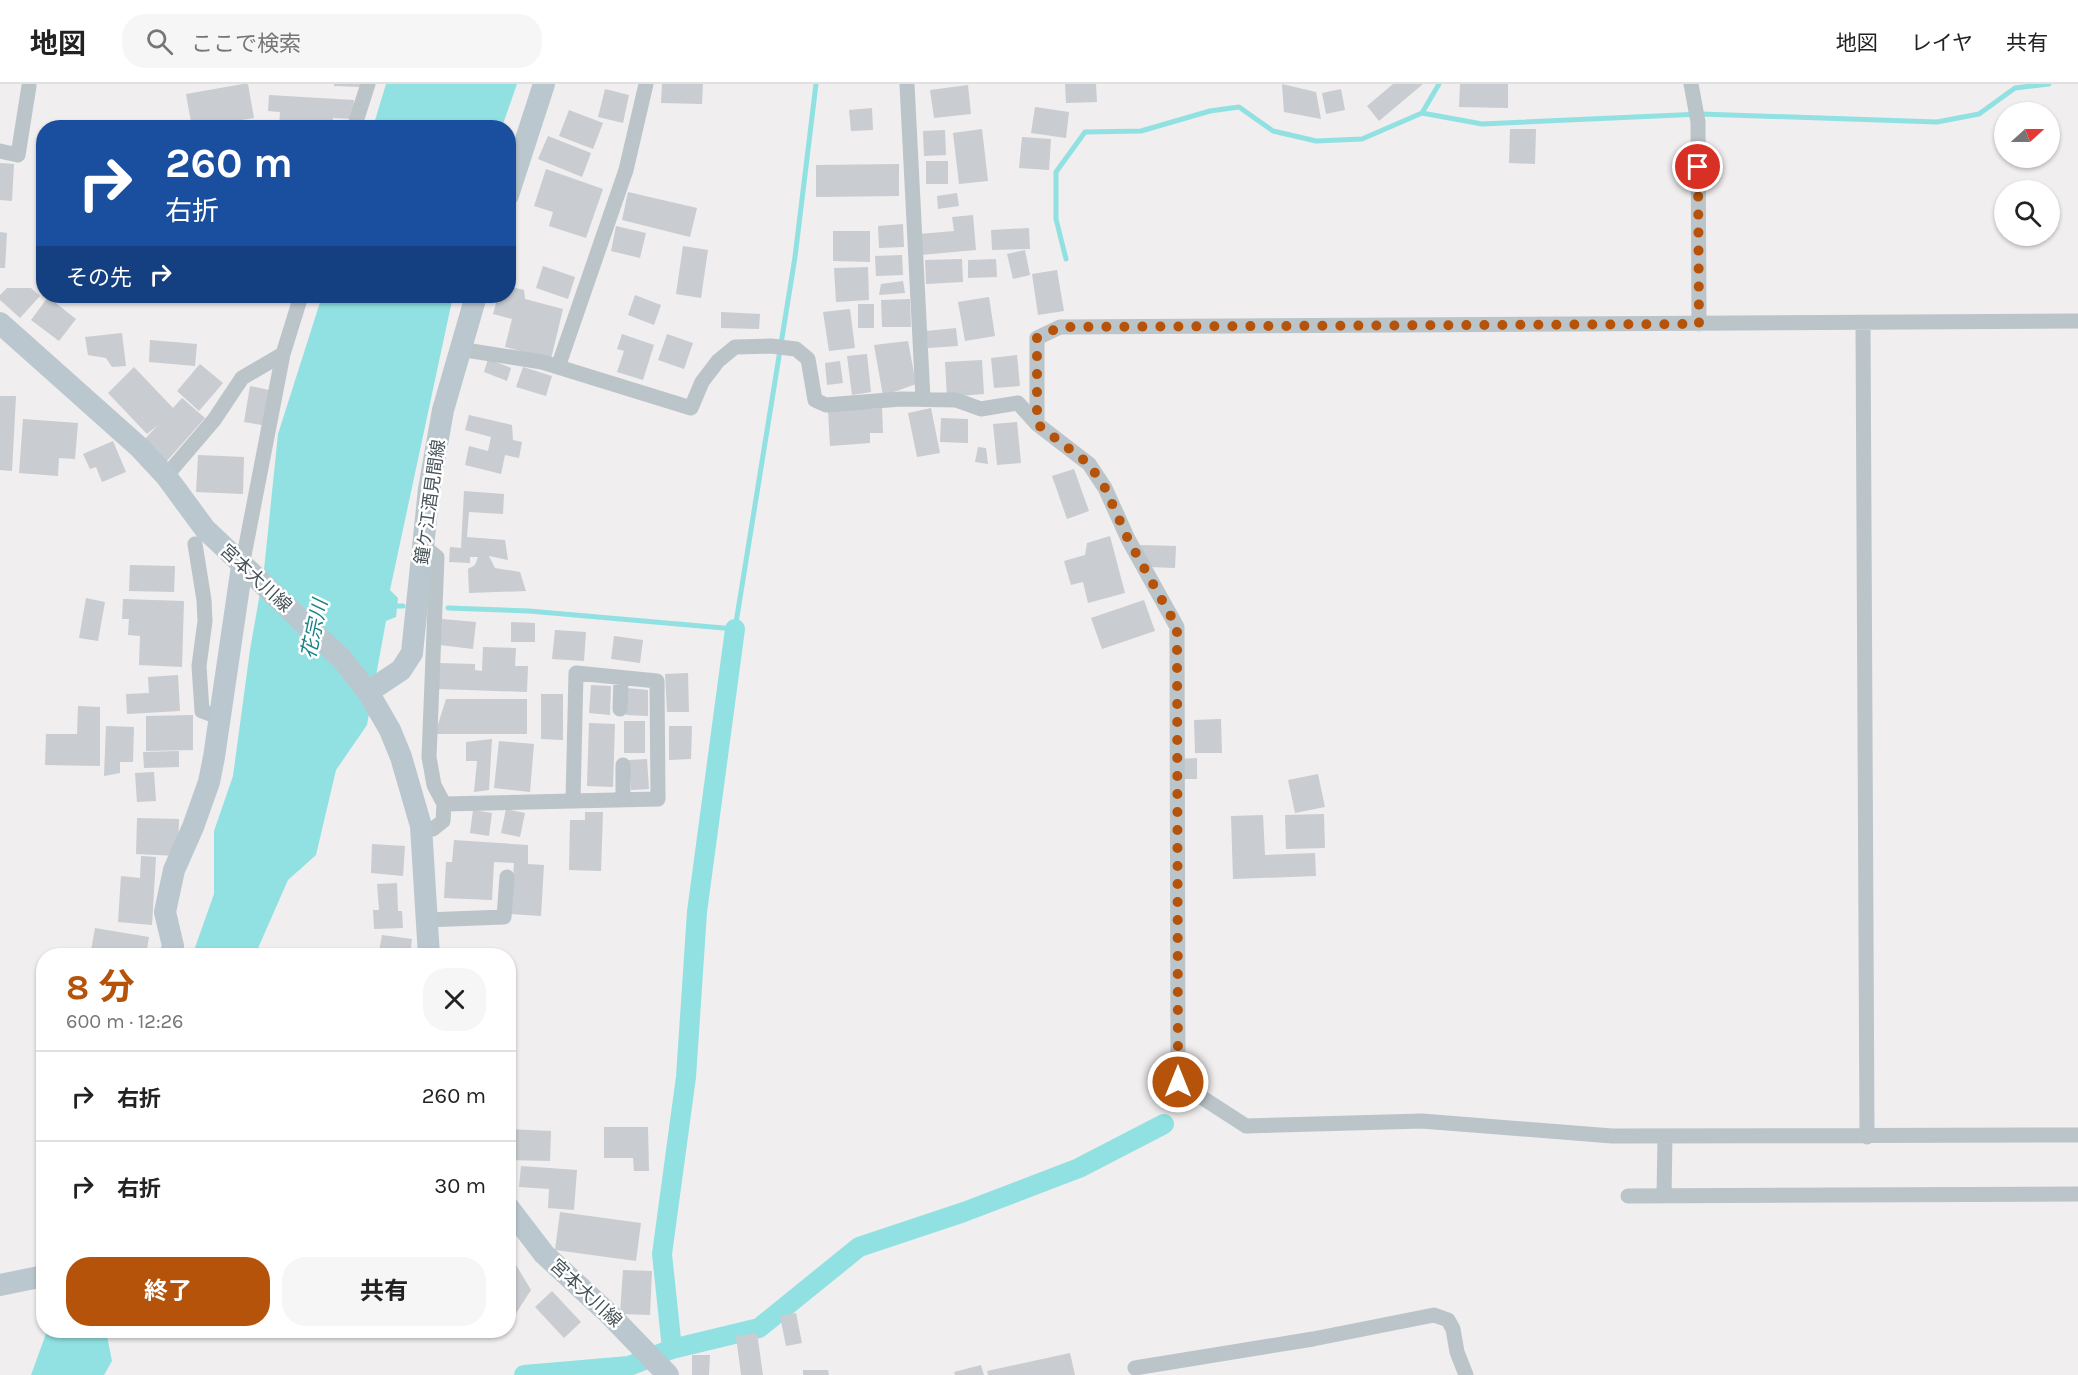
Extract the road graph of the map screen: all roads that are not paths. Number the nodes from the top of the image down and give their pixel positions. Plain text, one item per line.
1 (368, 84) edge
2 (544, 84) edge
3 (646, 84) edge
4 (907, 84) edge
5 (1691, 84) edge
6 (28, 86) dead end
7 (357, 120) edge
8 (0, 151) edge
9 (516, 170) edge
10 (300, 303) edge
11 (475, 303) edge
12 (2078, 321) edge
13 (0, 323) edge
14 (1863, 323) junction
15 (1699, 324) junction
16 (459, 349) junction
17 (283, 354) junction
18 (558, 367) junction
19 (923, 399) junction
20 (1037, 424) junction
21 (166, 476) junction
22 (195, 544) dead end
23 (422, 545) junction
24 (248, 571) junction
25 (621, 678) junction
26 (376, 695) junction
27 (620, 710) dead end
28 (221, 718) junction
29 (623, 765) dead end
30 (623, 800) junction
31 (573, 801) junction
32 (444, 804) junction
33 (421, 826) junction
34 (507, 877) dead end
35 (425, 920) junction
36 (172, 948) edge
37 (428, 948) edge
38 (2078, 1135) edge
39 (1665, 1136) junction
40 (1867, 1137) junction
41 (2078, 1194) edge
42 (1628, 1196) dead end
43 (1664, 1196) junction
44 (516, 1217) edge
45 (36, 1278) edge
46 (0, 1285) edge
47 (1135, 1368) dead end
48 (668, 1375) edge
49 (1466, 1375) edge

1 - 7 street
2 - 9 main road
3 - 18 street
4 - 19 street
5 - 15 street
6 - 8 street
10 - 17 street
11 - 16 main road, 鐘ケ江酒見間線
12 - 14 street
13 - 21 main road, 宮本大川線
14 - 15 street
14 - 40 street
15 - 20 street
16 - 18 street
16 - 23 main road, 鐘ケ江酒見間線
17 - 21 street
17 - 24 street
18 - 19 street
19 - 20 street
20 - 39 street
21 - 24 main road, 宮本大川線
22 - 28 street
23 - 26 main road, 鐘ケ江酒見間線
23 - 32 street
24 - 26 main road, 宮本大川線
24 - 28 main road
25 - 27 street
25 - 30 street
25 - 31 street
26 - 33 main road, 宮本大川線
28 - 36 main road
29 - 30 street
30 - 31 street
31 - 32 street
32 - 33 street
33 - 35 main road, 宮本大川線
34 - 35 street
35 - 37 main road, 宮本大川線
38 - 40 street
39 - 40 street
39 - 43 street
41 - 43 street
42 - 43 street
44 - 48 main road, 宮本大川線
45 - 46 main road
47 - 49 street

